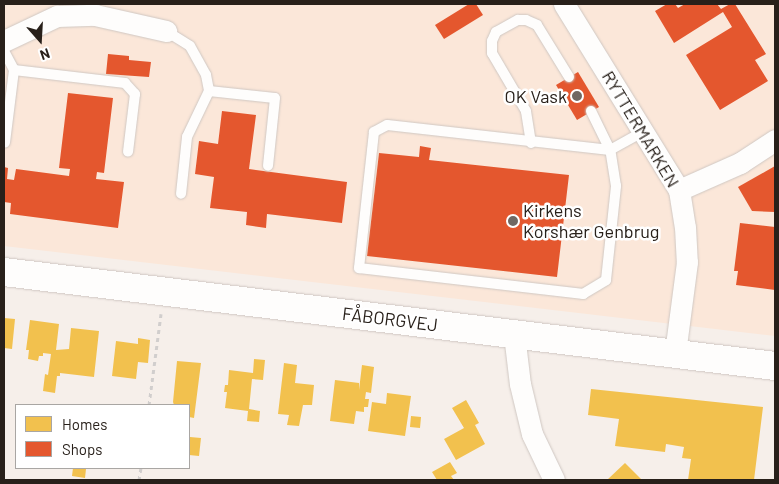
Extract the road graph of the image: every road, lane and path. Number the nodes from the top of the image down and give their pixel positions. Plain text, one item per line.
1 (564, 4) edge
2 (166, 31) joint
3 (4, 41) edge
4 (4, 51) edge
5 (14, 70) junction
6 (569, 77) dead end
7 (209, 91) junction
8 (591, 111) dead end
9 (644, 131) junction
10 (775, 140) edge
11 (5, 142) edge
12 (531, 143) junction
13 (610, 150) junction
14 (128, 152) dead end
15 (268, 166) dead end
16 (680, 190) junction
17 (181, 194) dead end
18 (4, 272) edge
19 (164, 292) junction
20 (514, 334) junction
21 (675, 354) junction
22 (775, 366) edge
23 (149, 404) edge
24 (554, 480) edge

1 - 9 street, RYTTERMARKEN
2 - 3 street
2 - 7 lane
4 - 5 lane
5 - 11 lane
5 - 14 lane
6 - 12 lane
7 - 15 lane
7 - 17 lane
8 - 13 lane
9 - 13 lane
9 - 16 street, RYTTERMARKEN
10 - 16 street
12 - 13 lane
12 - 13 lane
16 - 21 street, RYTTERMARKEN
18 - 19 street, FÅBORGVEJ
19 - 20 street, FÅBORGVEJ
19 - 23 path
20 - 21 street, FÅBORGVEJ
20 - 24 street
21 - 22 street, FÅBORGVEJ

